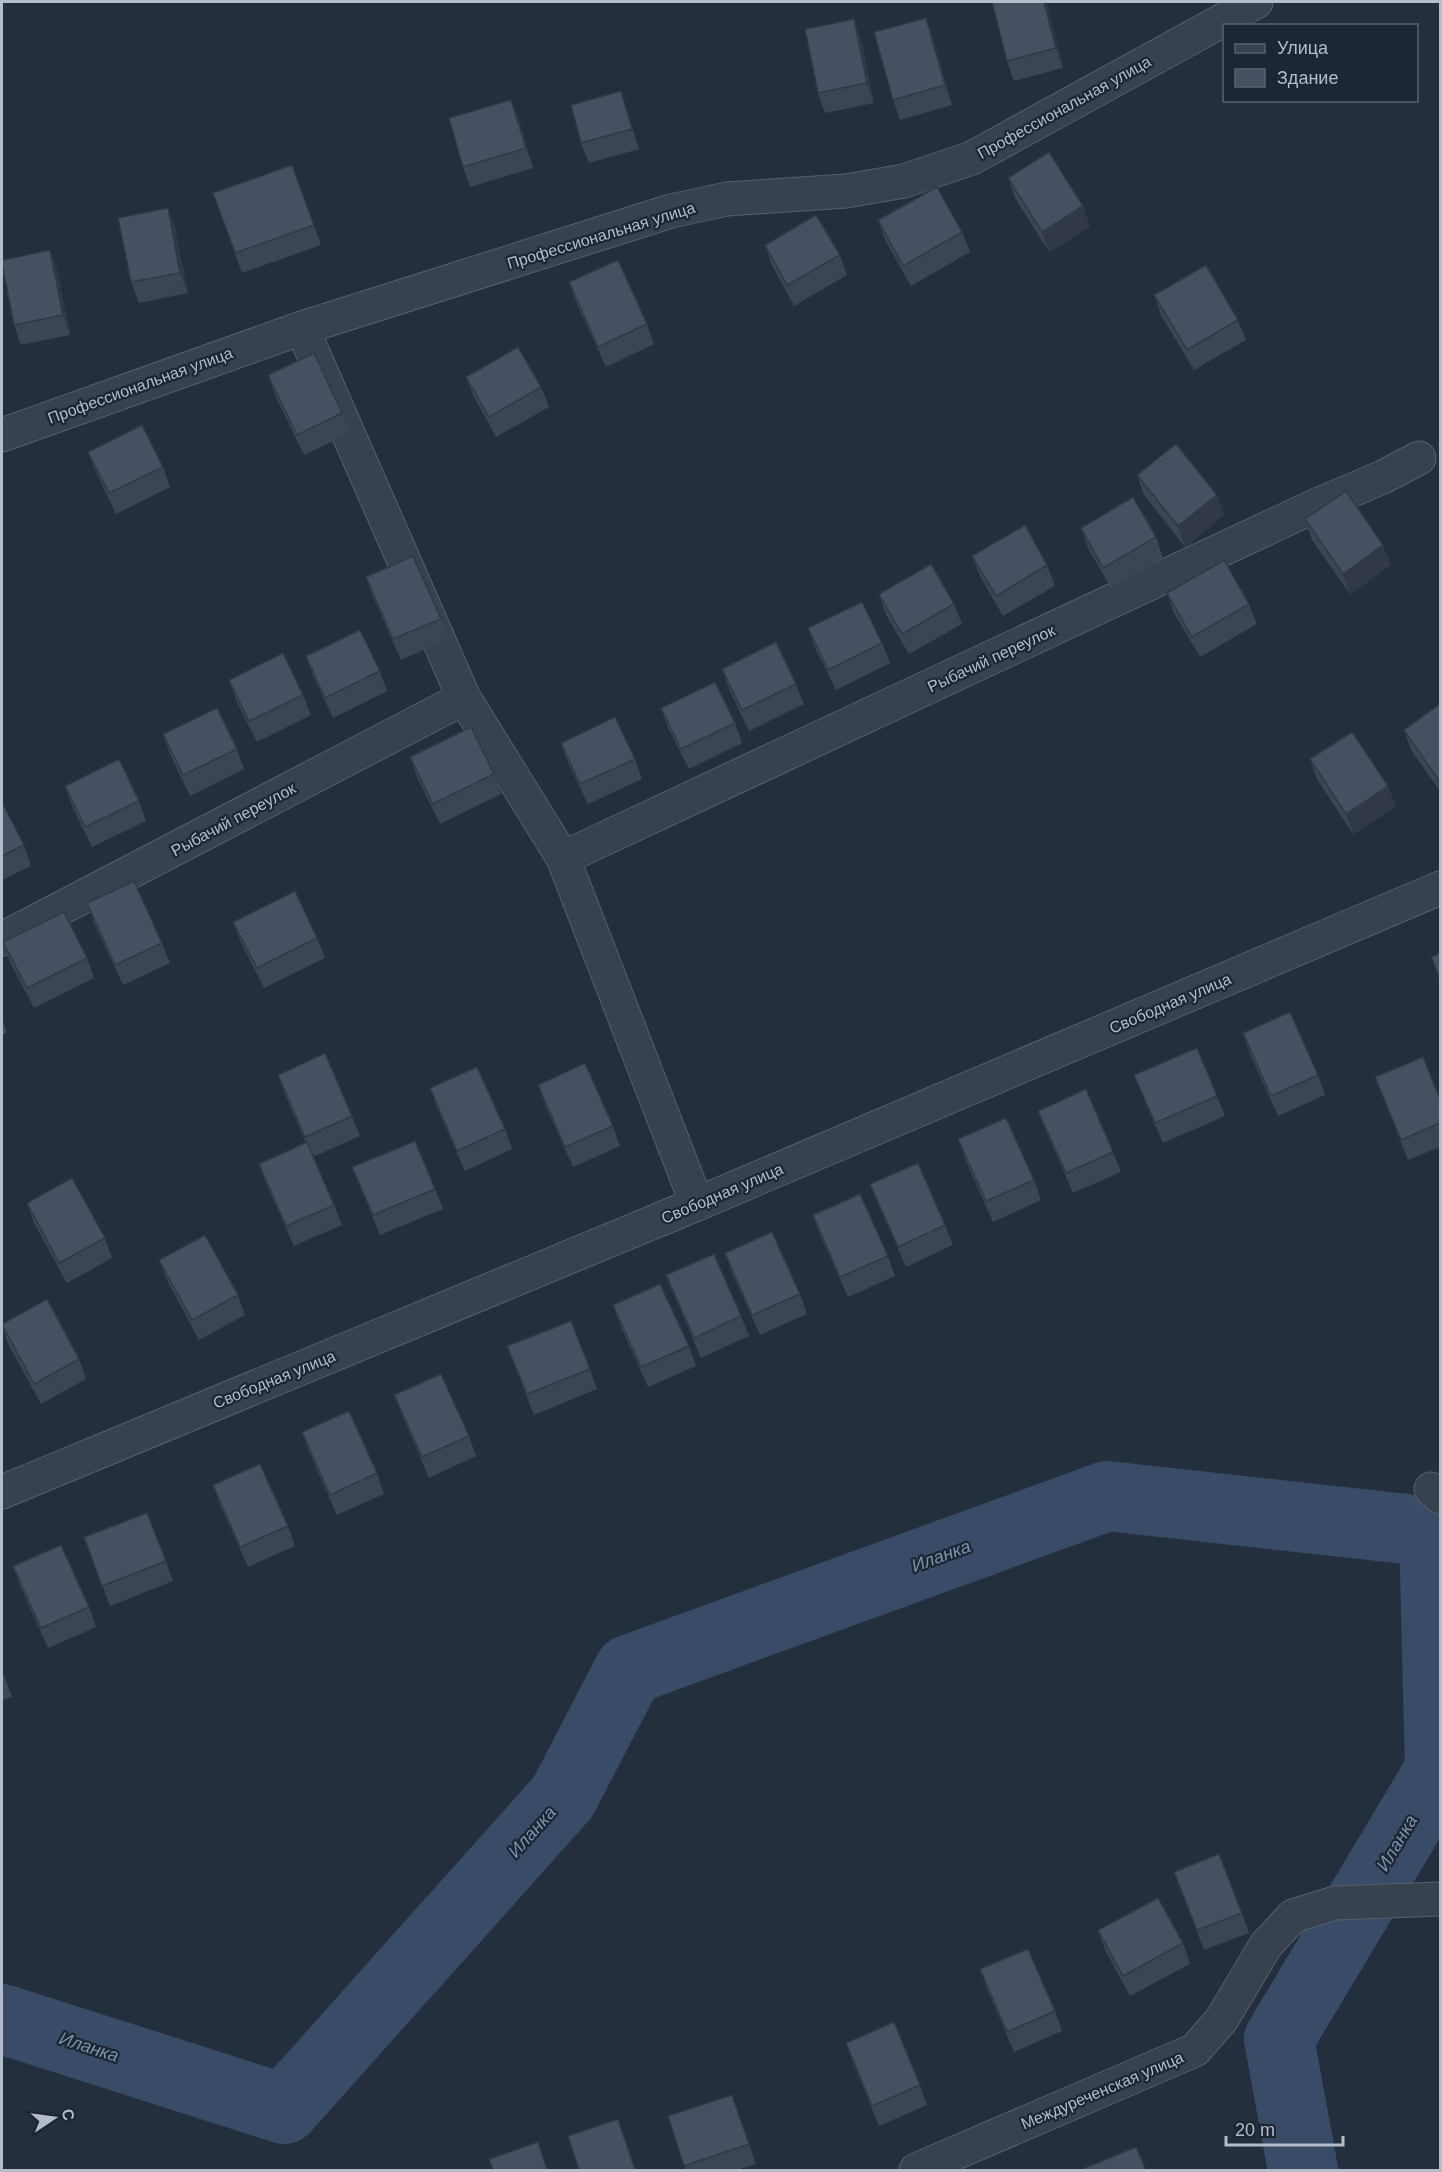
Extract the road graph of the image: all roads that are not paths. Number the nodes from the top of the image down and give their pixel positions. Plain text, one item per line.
1 (1256, 2) edge
2 (302, 328) junction
3 (2, 435) edge
4 (1419, 458) dead end
5 (464, 698) junction
6 (563, 858) junction
7 (1440, 888) edge
8 (2, 939) edge
9 (698, 1204) junction
10 (2, 1492) edge
11 (1429, 1900) edge
12 (916, 2170) edge

1 - 2 street, Профессиональная улица
2 - 3 street, Профессиональная улица
2 - 5 street
4 - 6 street, Рыбачий переулок
5 - 6 street
5 - 8 street, Рыбачий переулок
6 - 9 street
7 - 9 street, Свободная улица
9 - 10 street, Свободная улица
11 - 12 street, Междуреченская улица

